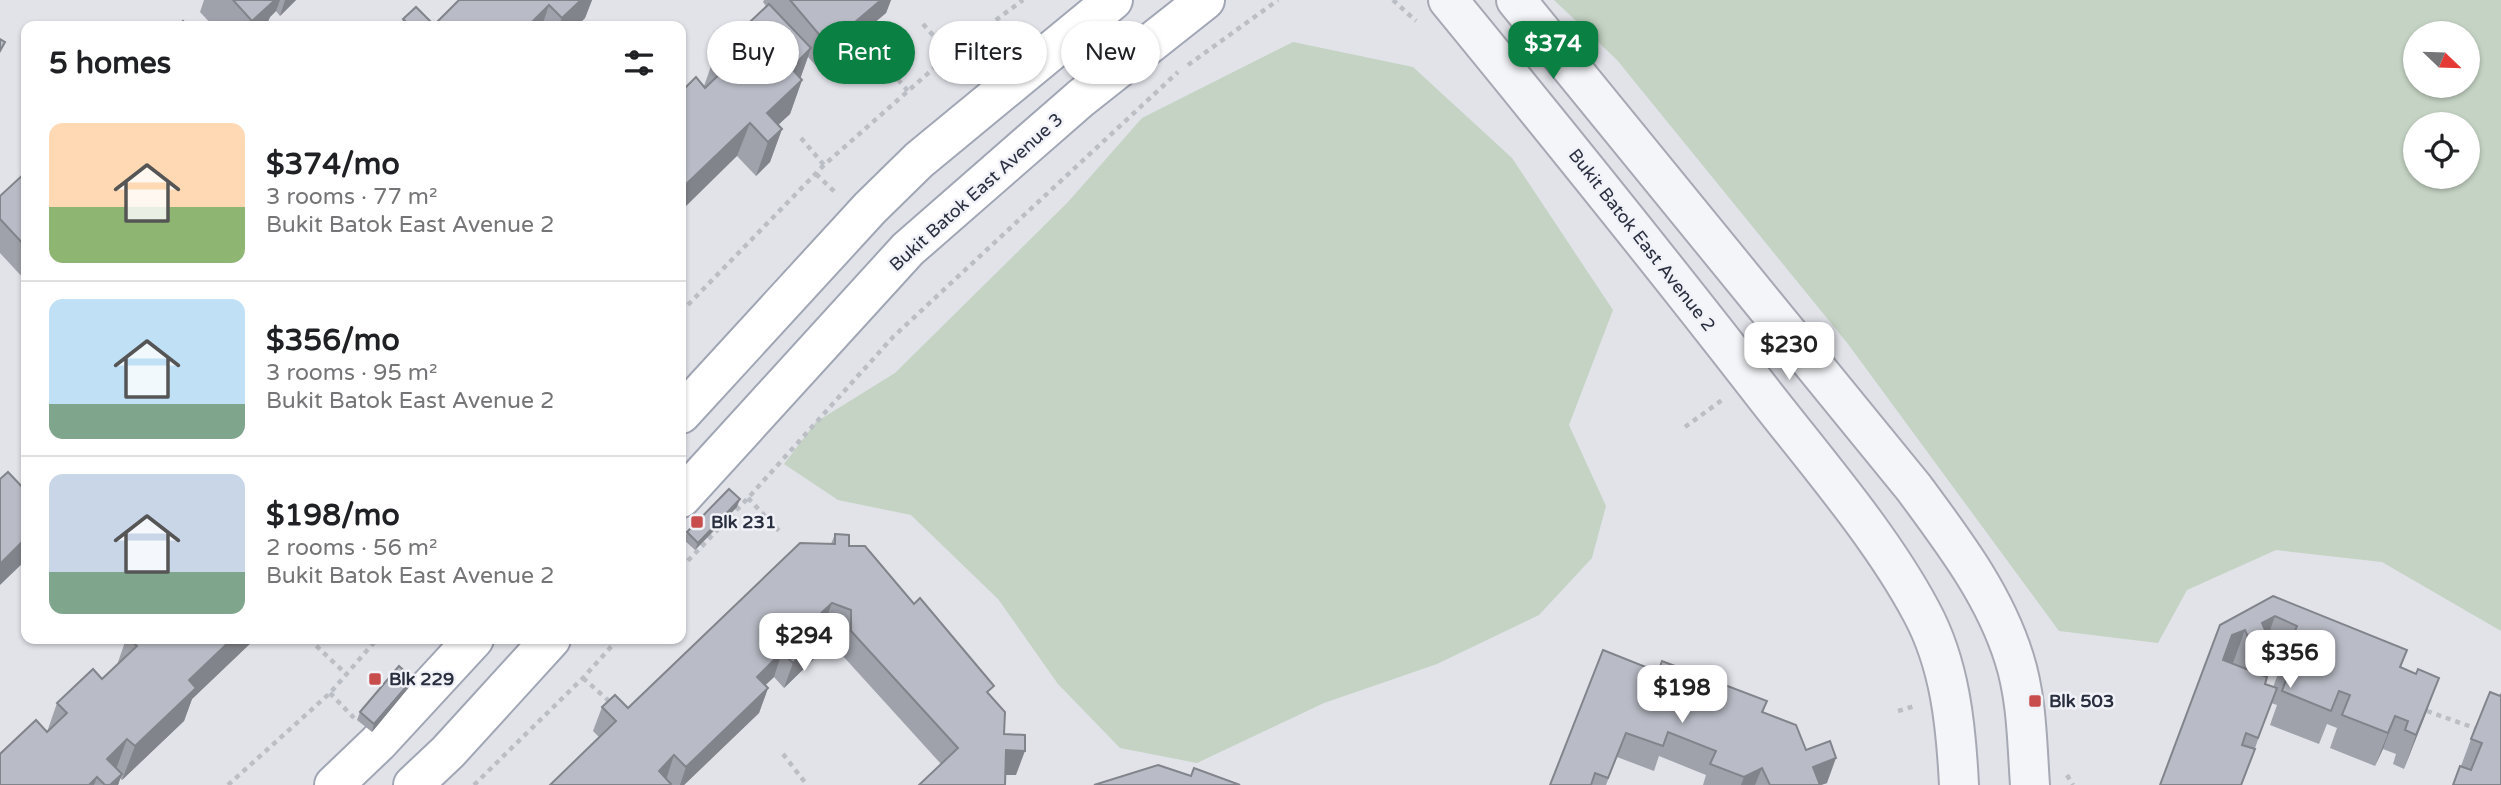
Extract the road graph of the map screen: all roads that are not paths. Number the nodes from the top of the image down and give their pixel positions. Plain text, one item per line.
1 (1113, 0) edge
2 (1205, 0) edge
3 (1448, 0) edge
4 (1516, 0) edge
5 (686, 409) edge
6 (686, 493) edge
7 (469, 644) edge
8 (546, 644) edge
9 (334, 785) edge
10 (413, 785) edge
11 (1959, 785) edge
12 (2029, 785) edge

1 - 5 main road
2 - 6 main road, Bukit Batok East Avenue 3
3 - 11 street, Bukit Batok East Avenue 2
4 - 12 street
7 - 9 main road
8 - 10 main road

